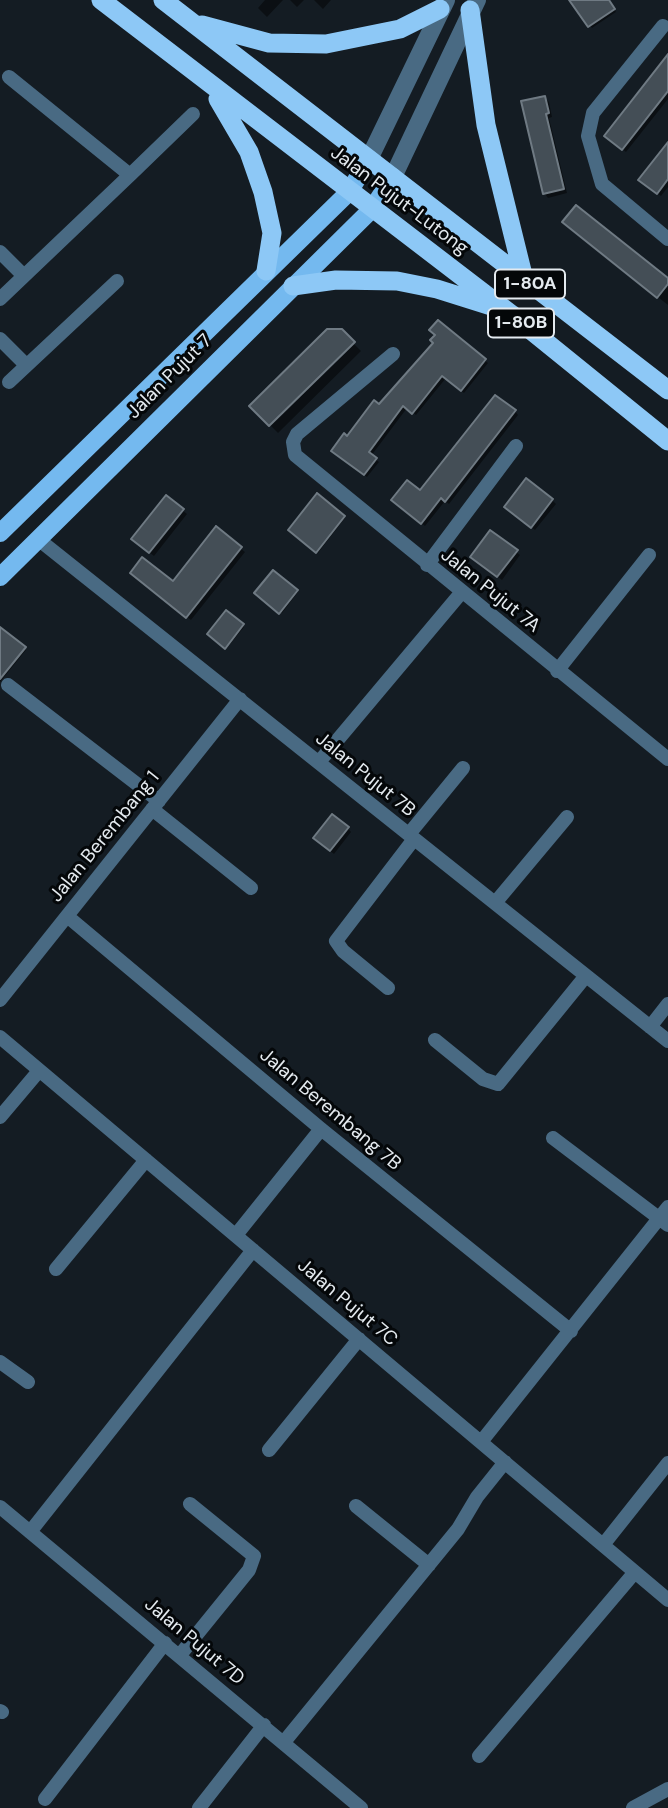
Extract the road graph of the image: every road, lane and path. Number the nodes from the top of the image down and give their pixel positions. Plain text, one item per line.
1 (101, 0) edge
2 (443, 4) edge
3 (474, 5) edge
4 (178, 8) edge
5 (663, 26) dead end
6 (9, 77) dead end
7 (211, 87) junction
8 (193, 114) dead end
9 (369, 159) junction
10 (130, 175) junction
11 (393, 177) junction
12 (349, 192) junction
13 (372, 209) junction
14 (665, 230) edge
15 (0, 252) edge
16 (266, 271) junction
17 (24, 276) junction
18 (524, 279) junction
19 (117, 281) dead end
20 (293, 286) junction
21 (0, 299) edge
22 (511, 314) junction
23 (0, 340) edge
24 (393, 354) dead end
25 (26, 365) junction
26 (660, 377) edge
27 (9, 382) dead end
28 (668, 390) edge
29 (668, 441) edge
30 (516, 446) dead end
31 (3, 524) edge
32 (38, 539) junction
33 (649, 555) dead end
34 (427, 565) junction
35 (0, 577) edge
36 (461, 593) junction
37 (557, 671) junction
38 (8, 685) dead end
39 (240, 699) junction
40 (668, 759) edge
41 (320, 762) junction
42 (463, 768) dead end
43 (156, 805) junction
44 (567, 817) dead end
45 (411, 837) junction
46 (251, 888) dead end
47 (495, 903) junction
48 (67, 916) junction
49 (585, 977) junction
50 (388, 988) dead end
51 (0, 1000) edge
52 (668, 1004) edge
53 (650, 1027) junction
54 (0, 1037) edge
55 (435, 1040) dead end
56 (668, 1041) edge
57 (38, 1072) junction
58 (0, 1117) edge
59 (321, 1129) junction
60 (553, 1138) dead end
61 (146, 1160) junction
62 (665, 1216) edge
63 (236, 1235) junction
64 (253, 1250) junction
65 (56, 1269) dead end
66 (571, 1331) junction
67 (359, 1339) junction
68 (0, 1362) edge
69 (28, 1382) dead end
70 (481, 1442) junction
71 (269, 1450) dead end
72 (505, 1462) junction
73 (668, 1463) edge
74 (190, 1504) dead end
75 (356, 1506) dead end
76 (0, 1507) edge
77 (30, 1532) junction
78 (603, 1545) junction
79 (429, 1565) junction
80 (635, 1572) junction
81 (668, 1600) edge
82 (165, 1643) junction
83 (180, 1655) junction
84 (264, 1725) junction
85 (284, 1742) junction
86 (479, 1756) dead end
87 (668, 1788) edge
88 (44, 1799) dead end
89 (200, 1808) edge
90 (361, 1808) edge
91 (633, 1808) edge

1 - 7 highway, Jalan Pujut-Lutong / 1-80B
2 - 4 highway
2 - 9 street
3 - 11 street
3 - 18 highway
4 - 9 highway, Jalan Pujut-Lutong / 1-80A
5 - 14 street
6 - 10 street
7 - 12 highway, Jalan Pujut-Lutong / 1-80B
7 - 16 highway
8 - 10 street
9 - 11 highway, Jalan Pujut-Lutong / 1-80A
9 - 12 main road, Jalan Pujut 7
10 - 17 street
11 - 13 main road, Jalan Pujut 7
11 - 18 highway, Jalan Pujut-Lutong / 1-80A
12 - 13 highway, Jalan Pujut-Lutong / 1-80B
12 - 16 main road, Jalan Pujut 7
13 - 20 main road, Jalan Pujut 7
13 - 22 highway, Jalan Pujut-Lutong / 1-80B
15 - 17 street
16 - 31 main road, Jalan Pujut 7
17 - 21 street
18 - 26 highway, Jalan Pujut-Lutong / 1-80A
19 - 25 street
20 - 22 highway
20 - 32 main road, Jalan Pujut 7
22 - 29 highway, Jalan Pujut-Lutong / 1-80B
23 - 25 street
24 - 34 street, Jalan Pujut 7A
25 - 27 street
26 - 28 highway, Jalan Pujut-Lutong / 1-80A
30 - 34 street
32 - 35 main road, Jalan Pujut 7
32 - 39 street, Jalan Pujut 7B
33 - 37 street
34 - 36 street, Jalan Pujut 7A
36 - 37 street, Jalan Pujut 7A
36 - 41 street
37 - 40 street, Jalan Pujut 7A
38 - 43 street
39 - 41 street, Jalan Pujut 7B
39 - 43 street, Jalan Berembang 1
41 - 45 street, Jalan Pujut 7B
42 - 45 street
43 - 46 street
43 - 48 street, Jalan Berembang 1
44 - 47 street
45 - 47 street, Jalan Pujut 7B
45 - 50 street
47 - 49 street, Jalan Pujut 7B
48 - 51 street, Jalan Berembang 1
48 - 59 street, Jalan Berembang 7B
49 - 53 street, Jalan Pujut 7B
49 - 55 street
52 - 53 street
53 - 56 street, Jalan Pujut 7B
54 - 57 street, Jalan Pujut 7C
57 - 58 street
57 - 61 street, Jalan Pujut 7C
59 - 63 street
59 - 66 street, Jalan Berembang 7B
60 - 62 street
61 - 63 street, Jalan Pujut 7C
61 - 65 street
62 - 66 street
63 - 64 street, Jalan Pujut 7C
64 - 67 street, Jalan Pujut 7C
64 - 77 street
66 - 70 street
67 - 70 street, Jalan Pujut 7C
67 - 71 street
68 - 69 street
70 - 72 street, Jalan Pujut 7C
72 - 78 street, Jalan Pujut 7C
72 - 79 street
73 - 78 street
74 - 83 street
75 - 79 street
76 - 77 street, Jalan Pujut 7D
77 - 82 street, Jalan Pujut 7D
78 - 80 street, Jalan Pujut 7C
79 - 85 street
80 - 81 street, Jalan Pujut 7C
80 - 86 street
82 - 83 street, Jalan Pujut 7D
82 - 88 street
83 - 84 street, Jalan Pujut 7D
84 - 85 street, Jalan Pujut 7D
84 - 89 street
85 - 90 street, Jalan Pujut 7D
87 - 91 street

